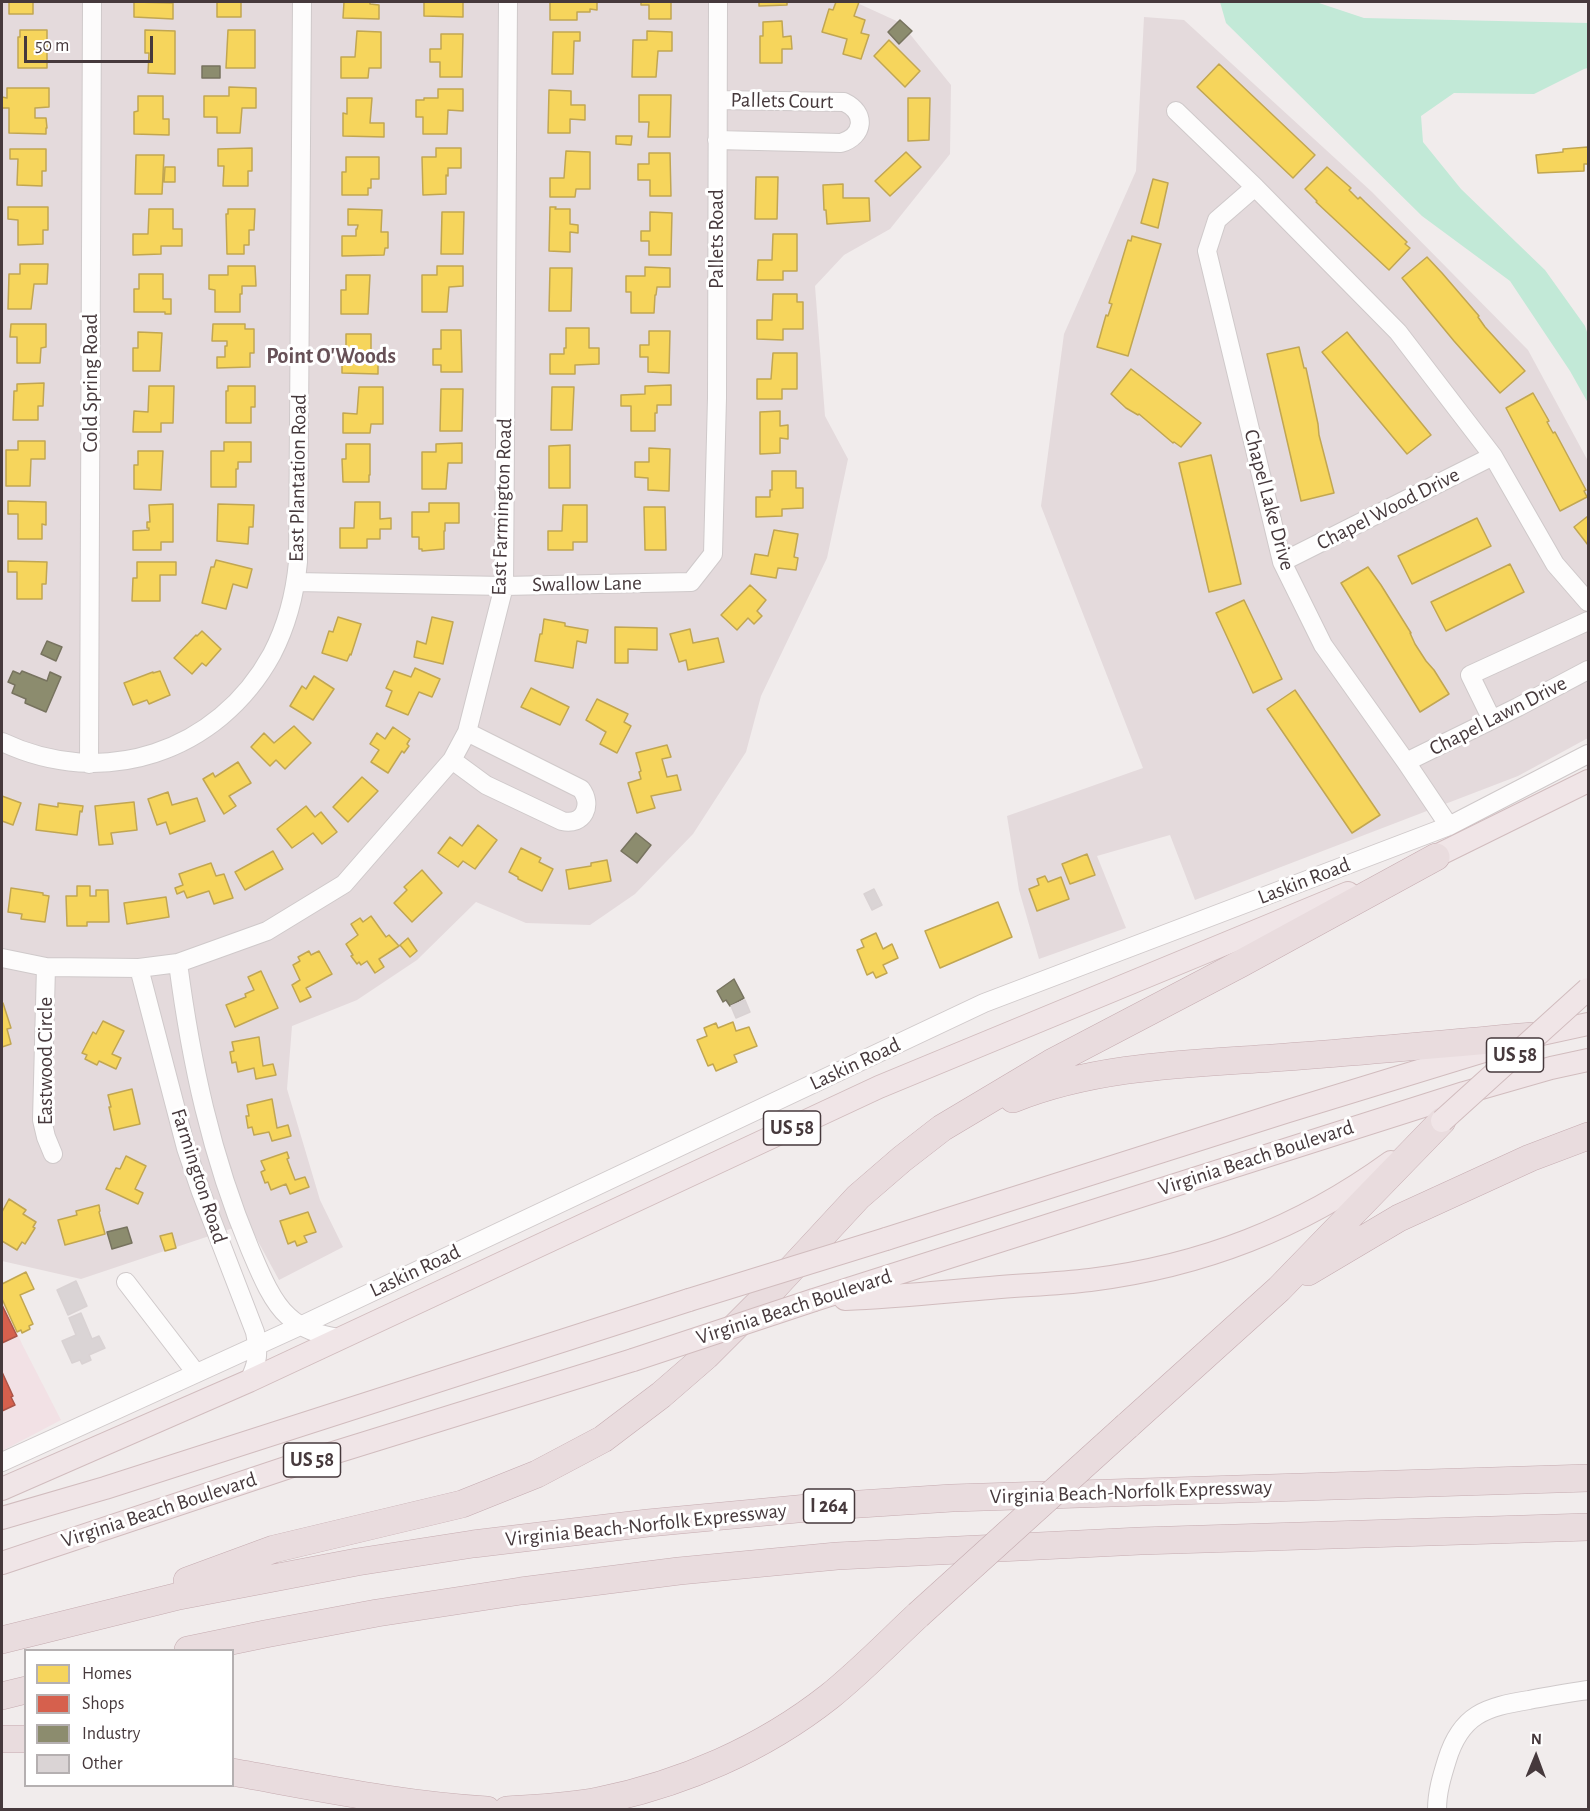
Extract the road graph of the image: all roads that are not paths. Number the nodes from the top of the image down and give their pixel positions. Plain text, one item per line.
1 (93, 2) edge
2 (302, 2) edge
3 (508, 2) edge
4 (718, 2) edge
5 (718, 100) junction
6 (1176, 111) dead end
7 (717, 140) junction
8 (1255, 187) junction
9 (1493, 456) junction
10 (715, 476) joint
11 (1282, 562) junction
12 (296, 582) junction
13 (504, 586) junction
14 (1588, 602) edge
15 (1588, 621) edge
16 (1588, 670) edge
17 (1492, 720) junction
18 (467, 732) junction
19 (2, 742) edge
20 (1588, 753) edge
21 (452, 760) junction
22 (1406, 762) junction
23 (89, 764) junction
24 (1588, 781) edge
25 (1449, 826) junction
26 (1436, 857) junction
27 (2, 958) edge
28 (178, 963) junction
29 (46, 967) junction
30 (139, 968) junction
31 (1588, 989) edge
32 (1588, 1024) edge
33 (1532, 1036) junction
34 (1588, 1060) edge
35 (1442, 1121) junction
36 (942, 1128) junction
37 (1588, 1136) edge
38 (53, 1154) dead end
39 (126, 1282) dead end
40 (1279, 1289) junction
41 (814, 1300) junction
42 (300, 1326) junction
43 (342, 1338) junction
44 (258, 1345) junction
45 (196, 1373) junction
46 (249, 1381) junction
47 (2, 1462) edge
48 (1588, 1478) edge
49 (2, 1489) edge
50 (2, 1518) edge
51 (1588, 1527) edge
52 (2, 1563) edge
53 (79, 1620) junction
54 (2, 1640) edge
55 (193, 1649) edge
56 (24, 1690) edge
57 (1588, 1690) edge
58 (2, 1696) edge
59 (2, 1739) edge
60 (24, 1739) edge
61 (234, 1772) edge
62 (487, 1809) edge
63 (507, 1809) edge
64 (1437, 1809) edge

1 - 23 street, Cold Spring Road
2 - 12 street, East Plantation Road
3 - 13 street, East Farmington Road
4 - 5 street, Pallets Road
5 - 7 street, Pallets Road
5 - 7 street, Pallets Court
6 - 8 street
7 - 10 street, Pallets Road
8 - 9 street
8 - 11 street, Chapel Lake Drive
9 - 11 street, Chapel Wood Drive
9 - 14 street
10 - 13 street, Swallow Lane
11 - 22 street, Chapel Lake Drive
12 - 13 street, Swallow Lane
12 - 23 street, East Plantation Road
13 - 18 street, East Farmington Road
15 - 17 street
16 - 17 street, Chapel Lawn Drive
17 - 22 street, Chapel Lawn Drive
18 - 21 street, East Farmington Road
18 - 21 street
19 - 23 street, East Plantation Road
20 - 25 street, Laskin Road
21 - 28 street, East Farmington Road
22 - 25 street, Chapel Lake Drive
24 - 26 main road, Laskin Road / US 58
25 - 42 street, Laskin Road
26 - 36 highway
26 - 43 main road, Laskin Road / US 58
27 - 29 street, East Farmington Road
28 - 30 street, East Farmington Road
28 - 42 street, Farmington Road
29 - 30 street, East Farmington Road
29 - 38 street, Eastwood Circle
30 - 44 street, Farmington Road
31 - 35 main road, US 58, bridge
32 - 33 main road, Virginia Beach Boulevard
33 - 36 highway
33 - 50 main road, Virginia Beach Boulevard, bridge
34 - 41 main road, Virginia Beach Boulevard
35 - 40 highway
35 - 41 main road, US 58
36 - 53 highway
37 - 40 highway
39 - 45 street
40 - 63 highway, bridge
41 - 52 main road, Virginia Beach Boulevard / US 58, bridge
42 - 43 street, Farmington Road
42 - 44 street, Laskin Road
43 - 46 main road, Laskin Road / US 58
44 - 45 street, Laskin Road
44 - 46 street, Farmington Road
45 - 47 street, Laskin Road
46 - 49 main road, Laskin Road / US 58
48 - 53 highway, Virginia Beach-Norfolk Expressway / I 264
51 - 55 highway
53 - 54 highway, Virginia Beach-Norfolk Expressway / I 264
56 - 58 highway
57 - 64 street
59 - 60 highway
61 - 62 highway

